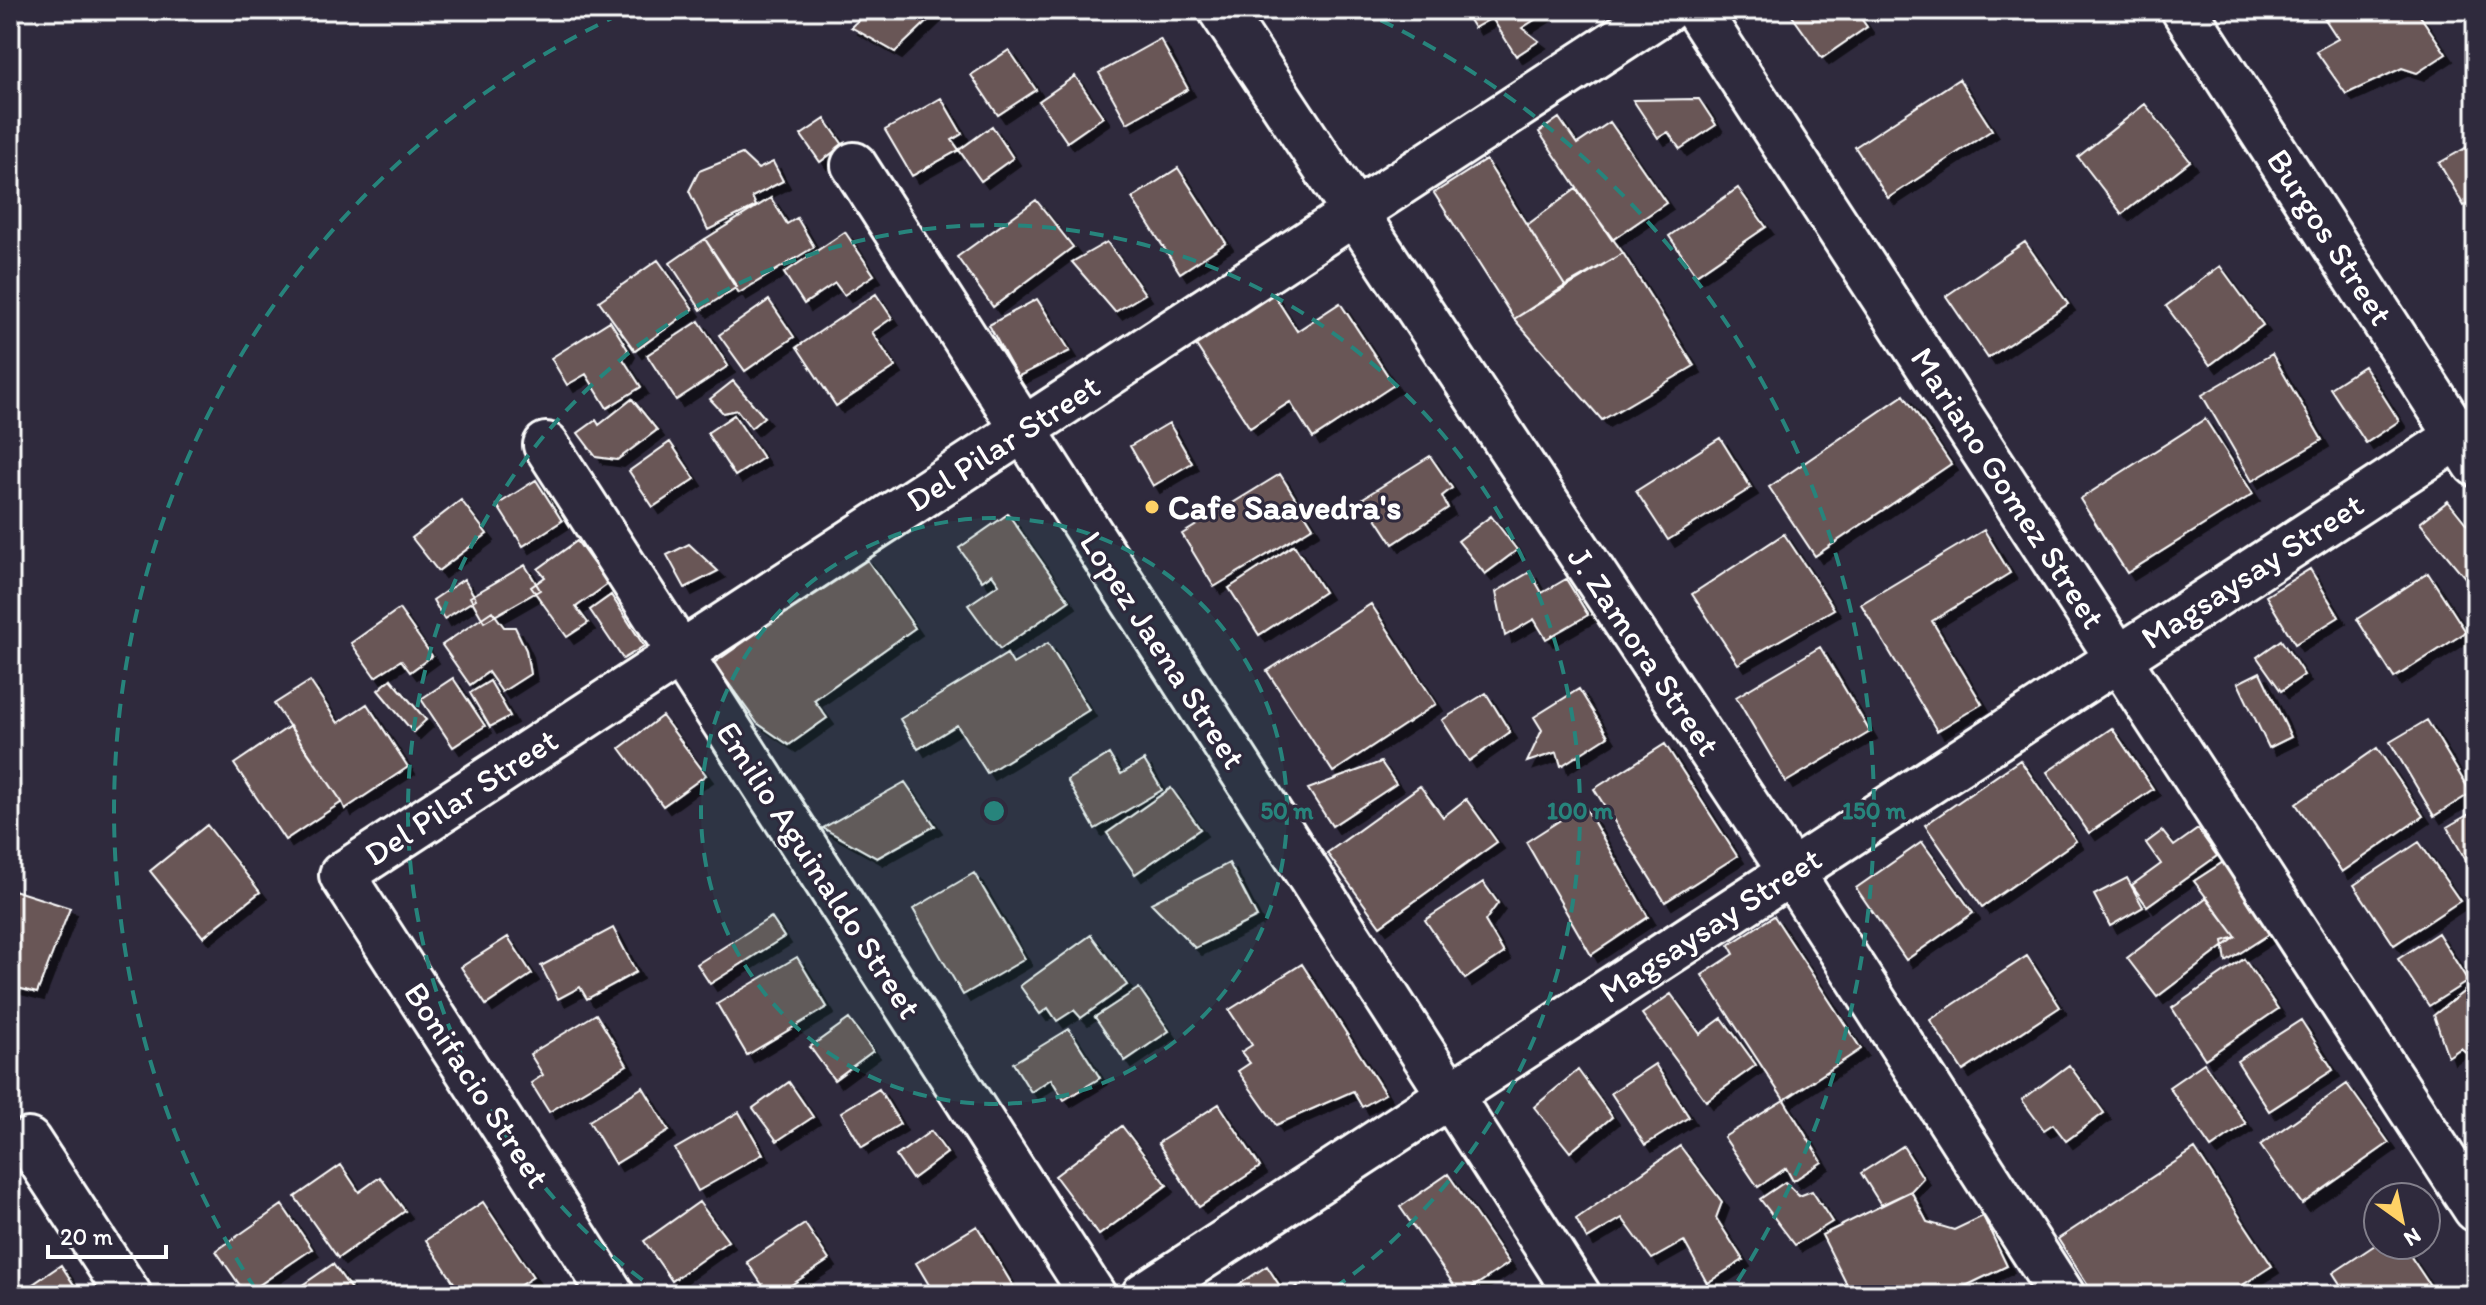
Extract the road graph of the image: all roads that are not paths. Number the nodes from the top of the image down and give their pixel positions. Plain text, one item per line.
1 (1221, 10) edge
2 (1665, 10) edge
3 (1697, 10) edge
4 (2184, 10) edge
5 (854, 165) dead end
6 (1354, 213) junction
7 (1023, 430) junction
8 (2470, 442) edge
9 (546, 445) dead end
10 (680, 654) junction
11 (2118, 658) junction
12 (1791, 872) junction
13 (342, 875) joint
14 (1449, 1096) junction
15 (28, 1141) dead end
16 (2476, 1209) edge
17 (129, 1295) edge
18 (612, 1295) edge
19 (1093, 1295) edge
20 (1144, 1295) edge
21 (1578, 1295) edge
22 (2062, 1295) edge

1 - 6 street, J. Zamora Street
2 - 6 street, Del Pilar Street
3 - 11 street, Mariano Gomez Street
4 - 8 street, Burgos Street
5 - 7 street, Lopez Jaena Street
6 - 7 street, Del Pilar Street
6 - 12 street, J. Zamora Street
7 - 10 street, Del Pilar Street
7 - 14 street, Lopez Jaena Street
8 - 11 street, Magsaysay Street
9 - 10 street, Emilio Aguinaldo Street
10 - 13 street, Del Pilar Street
10 - 19 street, Emilio Aguinaldo Street
11 - 12 street, Magsaysay Street
11 - 16 street, Mariano Gomez Street
12 - 14 street, Magsaysay Street
12 - 22 street, J. Zamora Street
13 - 18 street, Bonifacio Street
14 - 20 street, Magsaysay Street
14 - 21 street, Lopez Jaena Street
15 - 17 street

